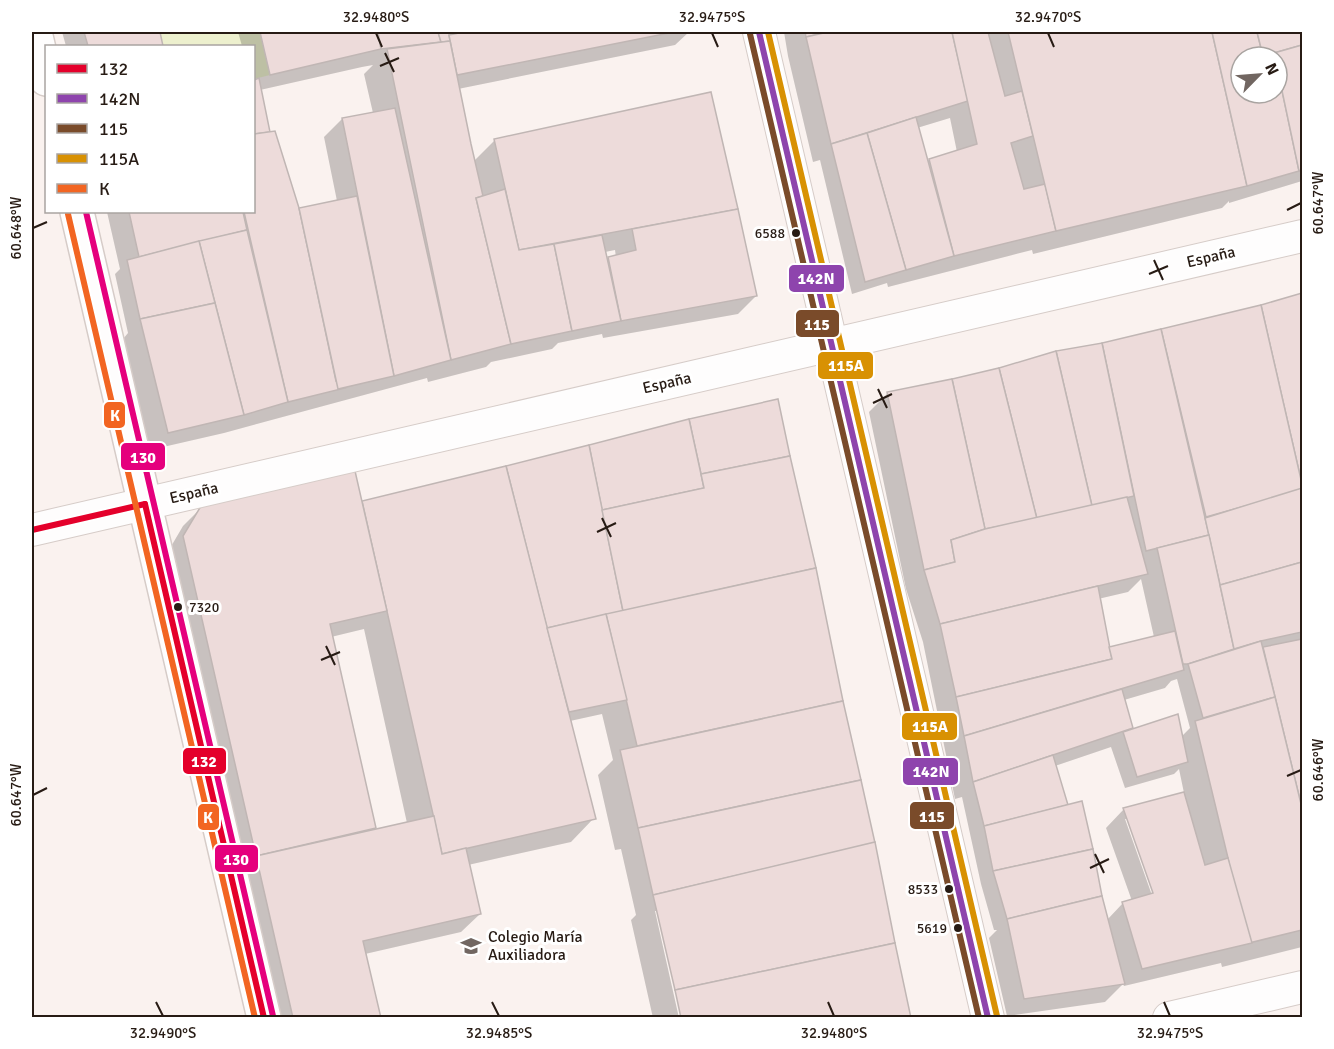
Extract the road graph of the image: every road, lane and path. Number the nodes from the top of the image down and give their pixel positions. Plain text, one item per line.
1 (35, 32) edge
2 (759, 32) edge
3 (45, 76) edge
4 (77, 213) edge
5 (1302, 236) edge
6 (832, 345) junction
7 (145, 504) junction
8 (32, 530) edge
9 (1302, 987) edge
10 (264, 1017) edge
11 (988, 1017) edge
12 (1169, 1017) edge

1 - 3 main road
2 - 6 street
4 - 7 main road
5 - 6 street, España
6 - 7 street, España
6 - 11 street
7 - 8 street, España
7 - 10 main road
9 - 12 street

